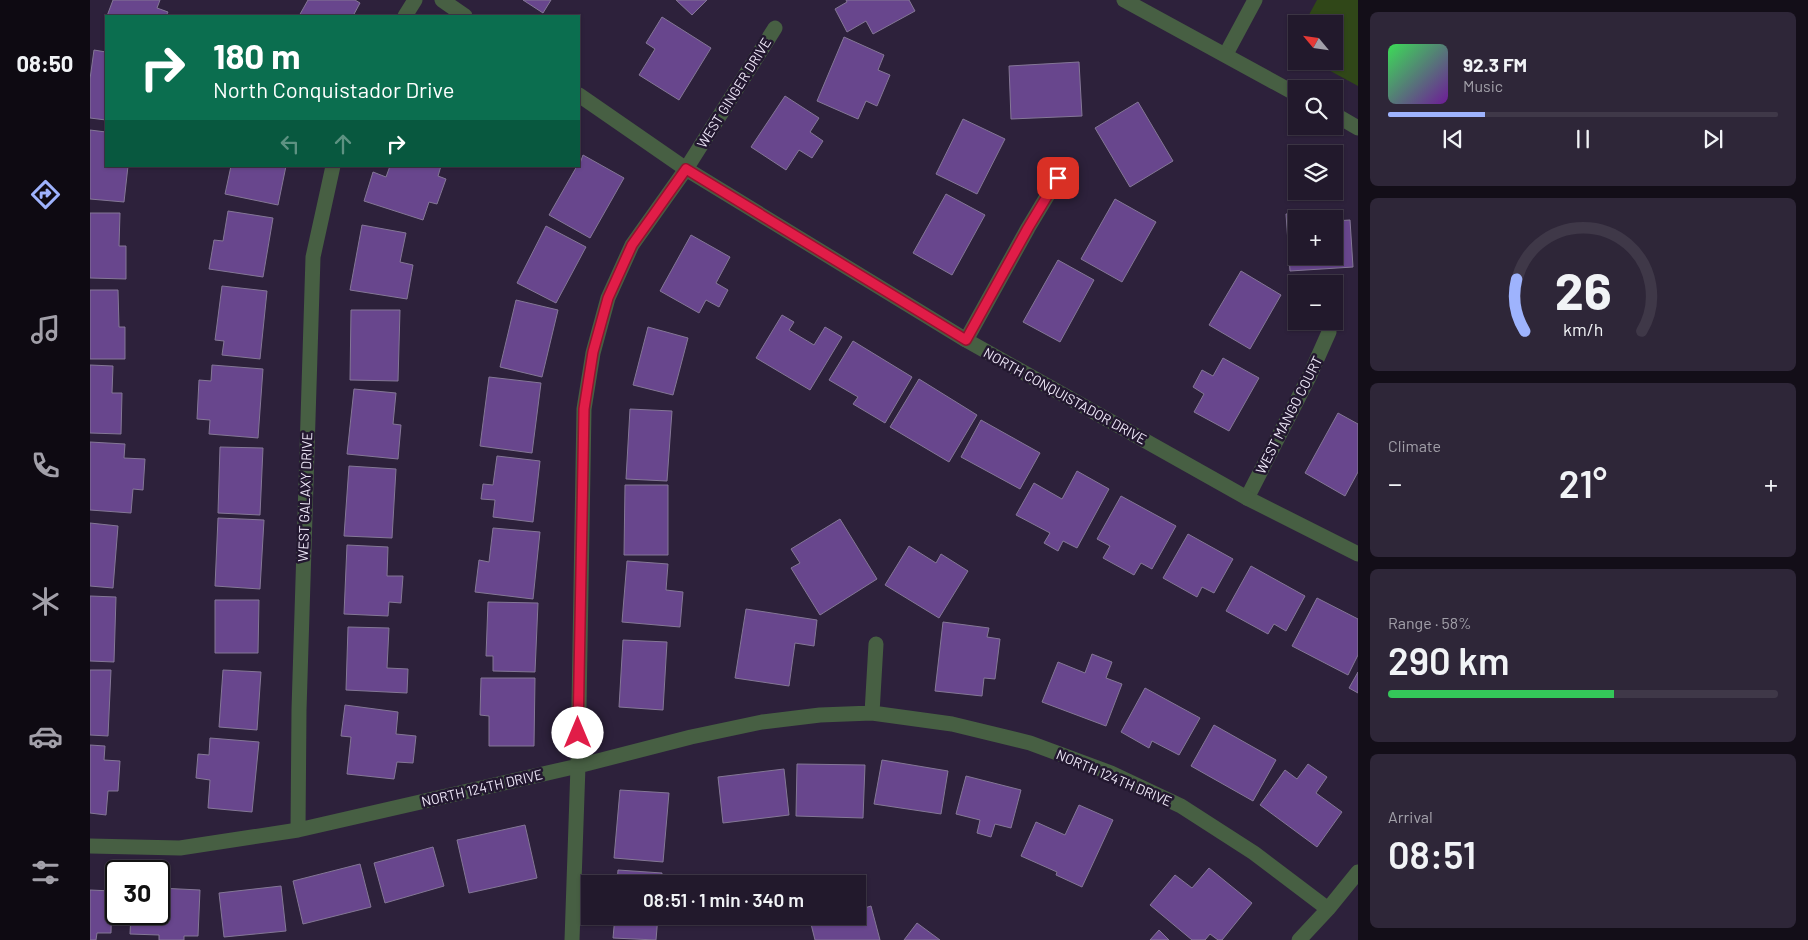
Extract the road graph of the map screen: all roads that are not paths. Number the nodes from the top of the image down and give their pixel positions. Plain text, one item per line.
1 (415, 0) edge
2 (442, 0) edge
3 (1124, 0) edge
4 (1255, 0) edge
5 (406, 15) edge
6 (464, 15) edge
7 (775, 28) dead end
8 (1226, 54) junction
9 (1288, 89) edge
10 (580, 96) edge
11 (1343, 119) edge
12 (1358, 128) edge
13 (332, 167) edge
14 (686, 169) junction
15 (1058, 178) dead end
16 (1330, 332) dead end
17 (966, 340) junction
18 (1247, 498) junction
19 (1358, 554) edge
20 (876, 644) dead end
21 (872, 713) junction
22 (578, 766) junction
23 (298, 830) junction
24 (90, 846) edge
25 (1358, 872) edge
26 (1328, 909) junction
27 (572, 940) edge
28 (1299, 940) edge

1 - 5 street
2 - 6 street
3 - 8 street
4 - 8 street
7 - 14 street, WEST GINGER DRIVE
8 - 9 street
10 - 14 street, NORTH CONQUISTADOR DRIVE
11 - 12 street
13 - 23 street, WEST GALAXY DRIVE
14 - 17 street, NORTH CONQUISTADOR DRIVE
14 - 22 street, WEST GINGER DRIVE
15 - 17 street
16 - 18 street, WEST MANGO COURT
17 - 18 street, NORTH CONQUISTADOR DRIVE
18 - 19 street, NORTH CONQUISTADOR DRIVE
20 - 21 street
21 - 22 street, NORTH 124TH DRIVE
21 - 26 street, NORTH 124TH DRIVE
22 - 23 street, NORTH 124TH DRIVE
22 - 27 street, WEST GINGER DRIVE
23 - 24 street, NORTH 124TH DRIVE
25 - 26 street
26 - 28 street

